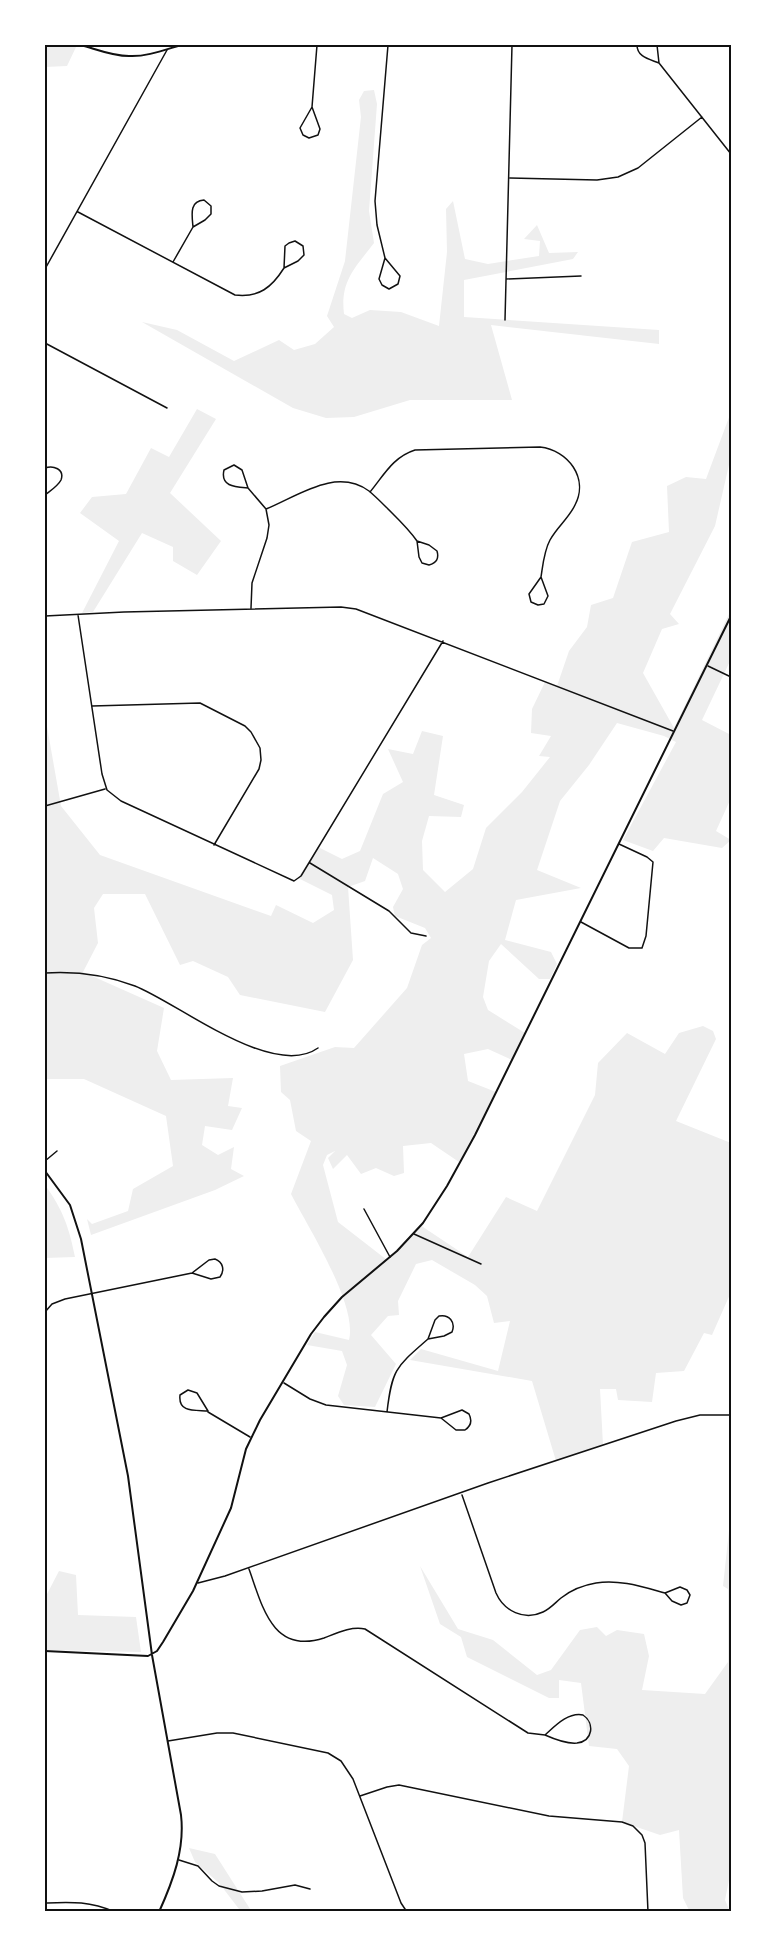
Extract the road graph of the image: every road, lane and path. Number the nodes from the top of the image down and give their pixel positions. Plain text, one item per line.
1 (81, 45) edge
2 (181, 45) edge
3 (317, 45) edge
4 (388, 45) edge
5 (512, 45) edge
6 (637, 45) edge
7 (657, 45) edge
8 (168, 49) junction
9 (659, 63) junction
10 (312, 107) junction
11 (702, 117) junction
12 (731, 154) edge
13 (509, 178) junction
14 (77, 212) junction
15 (193, 227) junction
16 (385, 258) junction
17 (173, 263) junction
18 (284, 268) junction
19 (45, 269) edge
20 (581, 276) dead end
21 (505, 279) junction
22 (505, 320) dead end
23 (45, 343) edge
24 (167, 408) dead end
25 (45, 468) edge
26 (248, 488) junction
27 (370, 492) junction
28 (45, 495) edge
29 (266, 509) junction
30 (417, 541) junction
31 (541, 577) junction
32 (251, 609) junction
33 (78, 615) junction
34 (45, 616) edge
35 (731, 616) edge
36 (443, 641) junction
37 (707, 665) junction
38 (731, 677) edge
39 (92, 706) junction
40 (674, 732) junction
41 (106, 789) junction
42 (45, 806) edge
43 (214, 844) junction
44 (618, 844) junction
45 (309, 862) junction
46 (580, 922) junction
47 (426, 936) dead end
48 (45, 973) edge
49 (318, 1048) dead end
50 (57, 1151) dead end
51 (45, 1161) edge
52 (45, 1171) edge
53 (364, 1209) dead end
54 (413, 1234) junction
55 (390, 1258) junction
56 (481, 1264) dead end
57 (192, 1273) junction
58 (92, 1293) junction
59 (45, 1312) edge
60 (428, 1339) junction
61 (283, 1383) junction
62 (208, 1411) junction
63 (387, 1412) junction
64 (731, 1415) edge
65 (441, 1418) junction
66 (251, 1438) junction
67 (462, 1494) junction
68 (249, 1568) junction
69 (197, 1584) junction
70 (665, 1593) junction
71 (45, 1651) edge
72 (152, 1655) junction
73 (544, 1735) junction
74 (167, 1741) junction
75 (360, 1796) junction
76 (178, 1860) junction
77 (310, 1888) dead end
78 (45, 1903) edge
79 (115, 1912) edge
80 (159, 1912) edge
81 (406, 1912) edge
82 (648, 1912) edge

1 - 8 street
2 - 8 street
3 - 10 street
4 - 16 street
5 - 13 street
6 - 9 street
7 - 9 street
8 - 14 street
9 - 11 street
10 - 10 street
11 - 12 street
11 - 13 street
13 - 21 street
14 - 17 street
14 - 19 street
15 - 15 street
15 - 17 street
16 - 16 street
17 - 18 street
18 - 18 street
20 - 21 street
21 - 22 street
23 - 24 street
25 - 28 street
26 - 26 street
26 - 29 street
27 - 29 street
27 - 30 street
27 - 31 street
29 - 32 street
30 - 30 street
31 - 31 street
32 - 33 street
32 - 36 street
33 - 34 street
33 - 39 street
35 - 37 street
36 - 40 street
36 - 45 street
37 - 38 street
37 - 40 street
39 - 41 street
39 - 43 street
40 - 44 street
41 - 42 street
41 - 43 street
43 - 45 street
44 - 46 street
44 - 46 street
45 - 47 street
46 - 54 street
48 - 49 street
50 - 51 street
52 - 58 street
53 - 55 street
54 - 55 street
54 - 56 street
55 - 61 street
57 - 57 street
57 - 58 street
58 - 59 street
58 - 72 street
60 - 60 street
60 - 63 street
61 - 63 street
61 - 66 street
62 - 62 street
62 - 66 street
63 - 65 street
64 - 67 street
65 - 65 street
66 - 69 street
67 - 68 street
67 - 70 street
68 - 69 street
68 - 73 street
69 - 72 street
70 - 70 street
71 - 72 street
72 - 74 street
73 - 73 street
74 - 75 street
74 - 76 street
75 - 81 street
75 - 82 street
76 - 77 street
76 - 80 street
78 - 79 street

